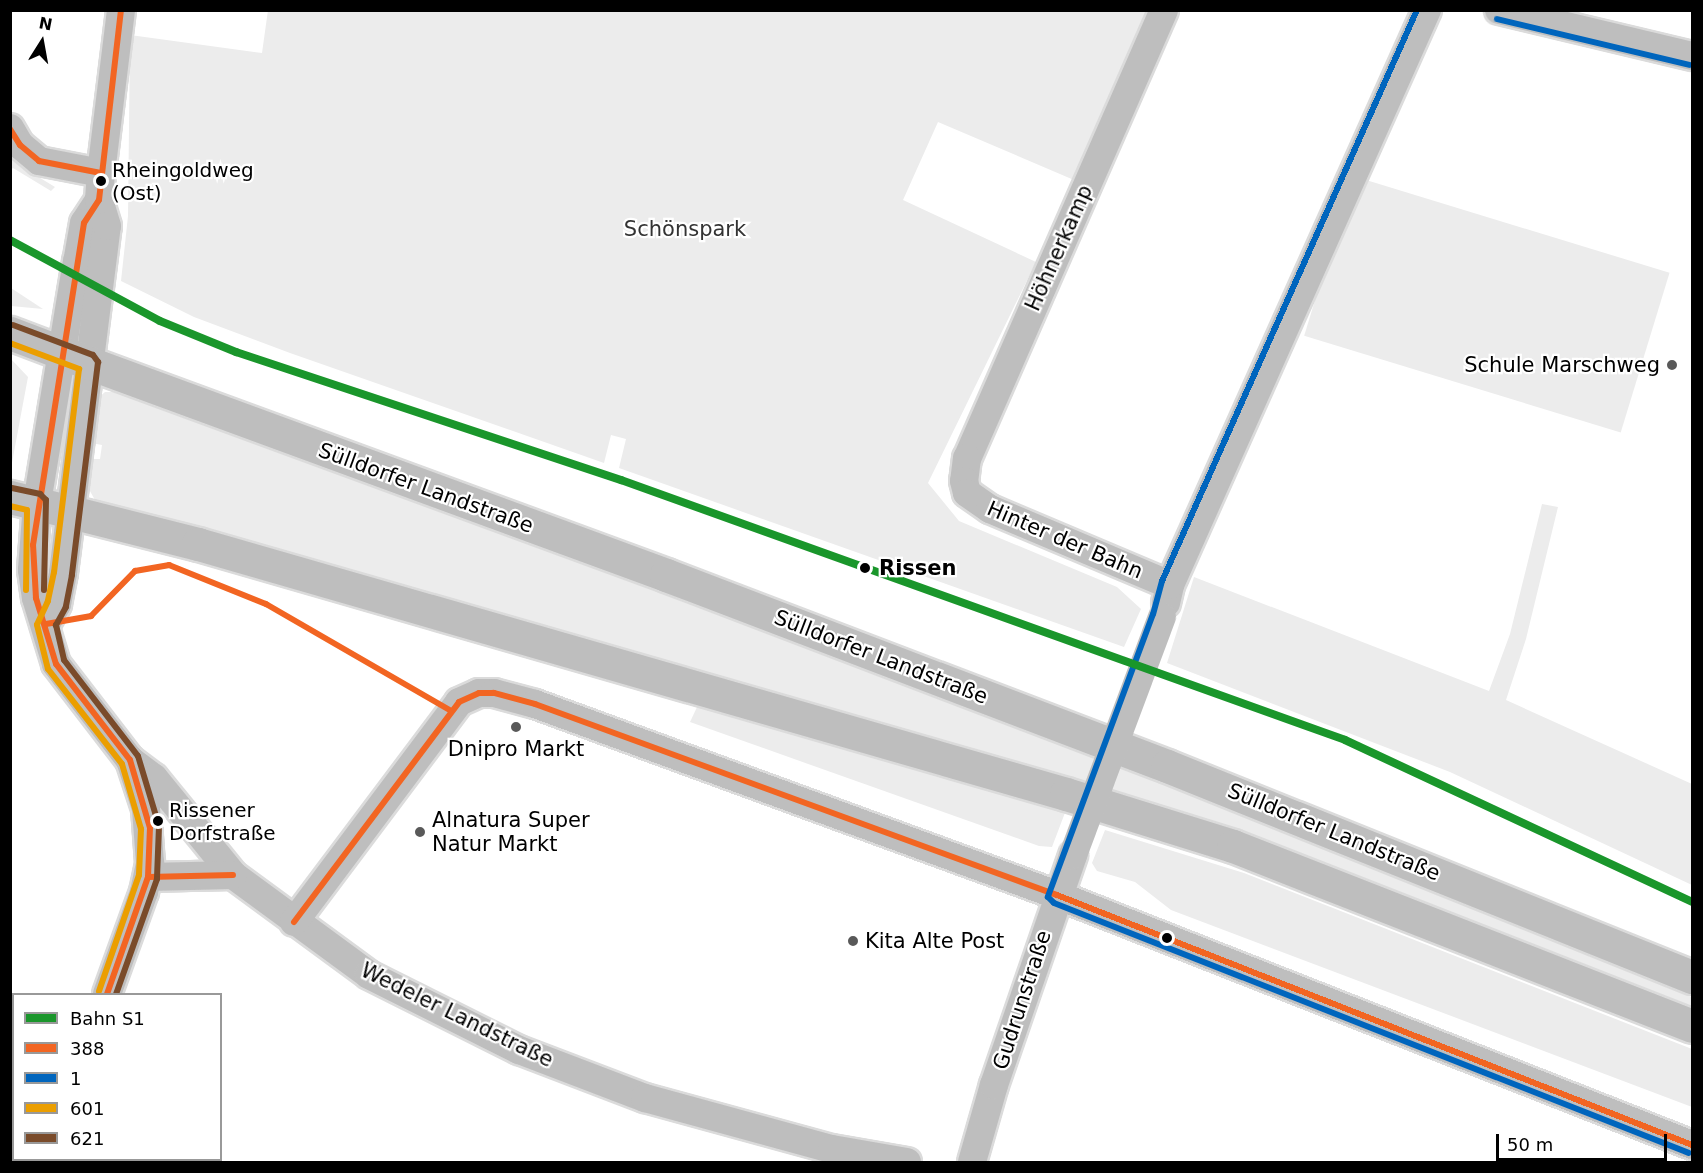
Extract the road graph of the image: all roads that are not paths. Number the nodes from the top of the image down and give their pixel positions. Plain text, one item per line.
1 (120, 10) edge
2 (1164, 10) edge
3 (1426, 10) edge
4 (1499, 10) edge
5 (1692, 56) edge
6 (10, 128) edge
7 (100, 187) junction
8 (10, 333) edge
9 (78, 343) junction
10 (965, 488) joint
11 (23, 500) edge
12 (71, 512) junction
13 (1170, 585) junction
14 (46, 624) junction
15 (130, 760) junction
16 (233, 875) junction
17 (148, 877) junction
18 (1057, 895) junction
19 (294, 922) junction
20 (1692, 977) edge
21 (107, 993) edge
22 (1692, 1026) edge
23 (1692, 1145) edge
24 (830, 1156) edge
25 (907, 1162) edge
26 (972, 1162) edge

1 - 7 street
2 - 10 street, Höhnerkamp
3 - 13 street, Gudrunstraße
4 - 5 street
6 - 7 street
7 - 9 street
8 - 9 main road, Sülldorfer Landstraße
9 - 11 street, Wedeler Landstraße
9 - 12 street
9 - 20 main road, Sülldorfer Landstraße
10 - 13 street, Hinter der Bahn
11 - 12 main road
11 - 14 street, Wedeler Landstraße
12 - 14 street
12 - 22 main road
13 - 18 street, Gudrunstraße, bridge
14 - 15 street, Wedeler Landstraße
15 - 16 street, Wedeler Landstraße
15 - 17 street
16 - 17 street
16 - 19 street, Wedeler Landstraße
17 - 21 street
18 - 19 street
18 - 23 street
18 - 26 street, Gudrunstraße
19 - 24 street, Wedeler Landstraße
24 - 25 street, Wedeler Landstraße

